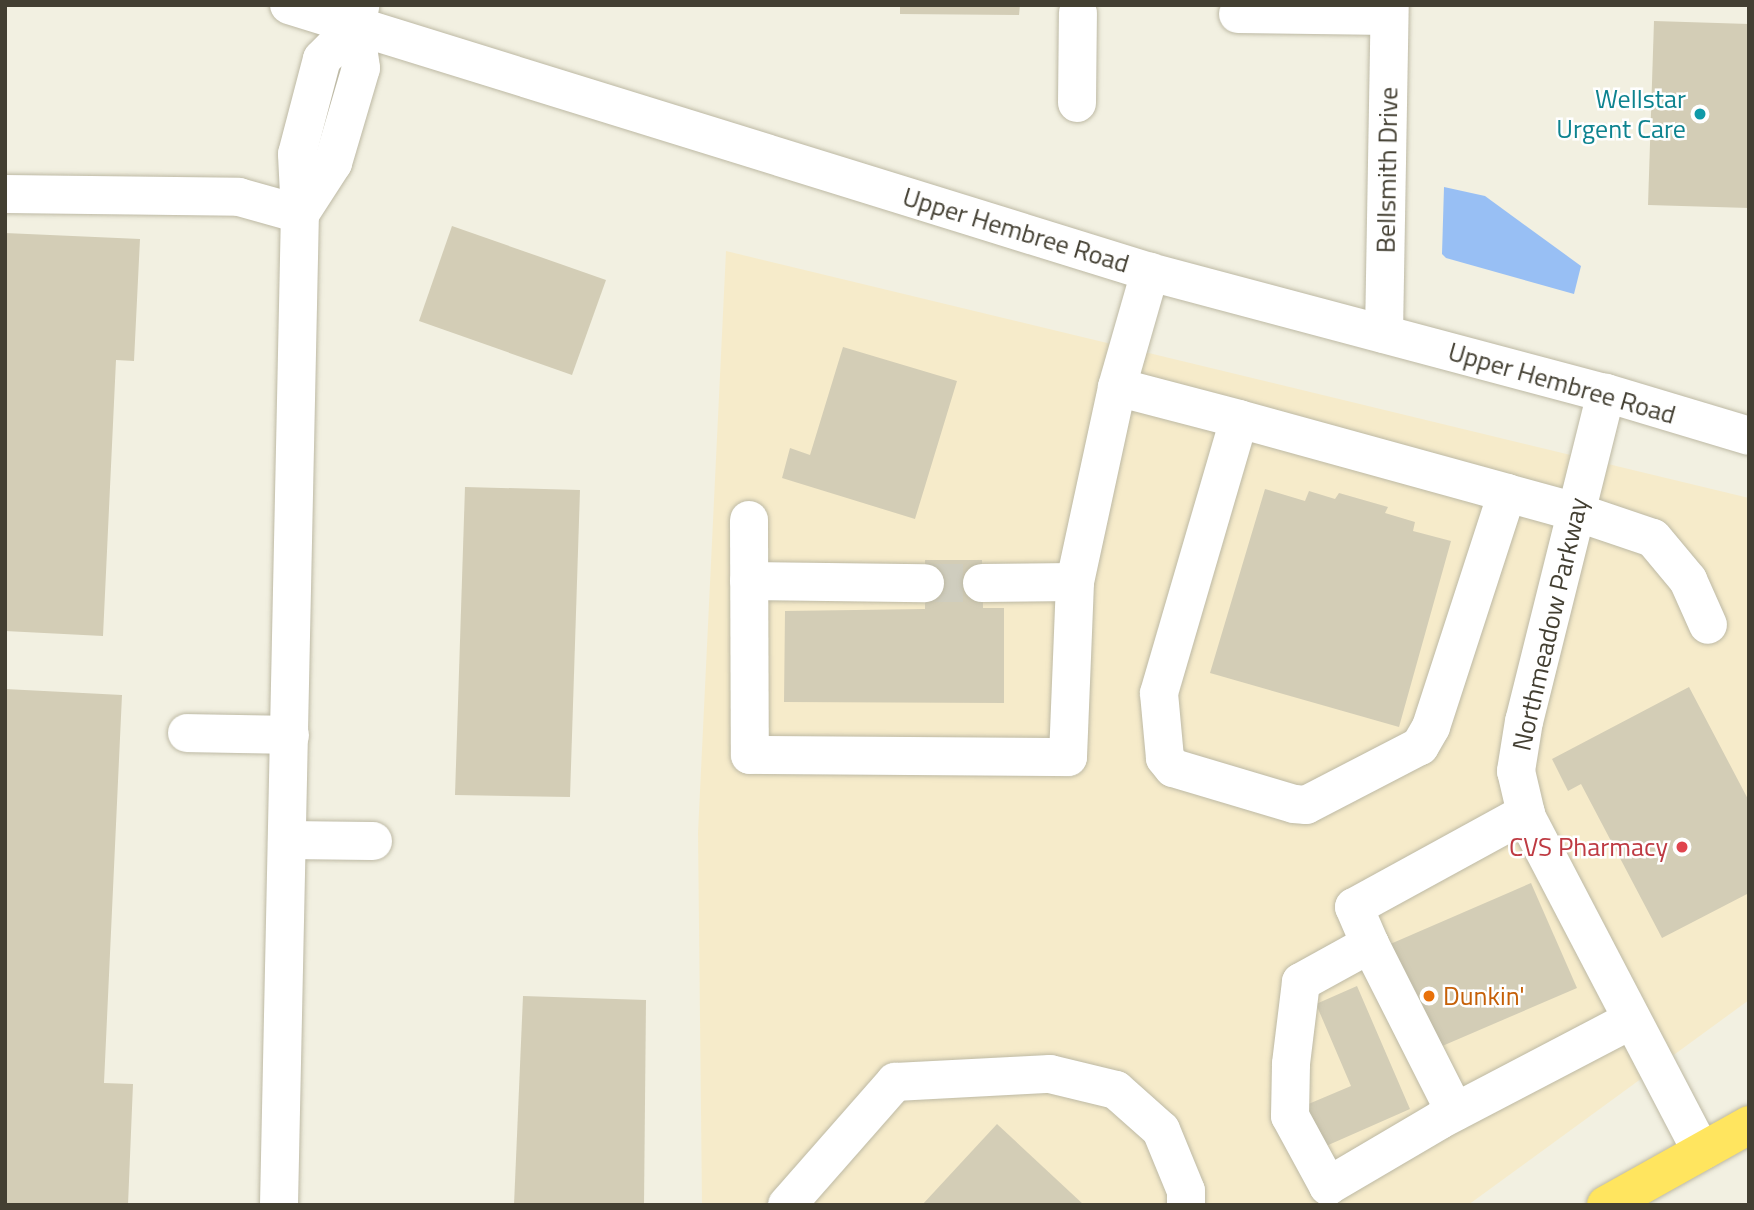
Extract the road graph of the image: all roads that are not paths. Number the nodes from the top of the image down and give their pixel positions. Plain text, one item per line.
1 (289, 5) edge
2 (1389, 10) edge
3 (1078, 13) dead end
4 (1238, 14) dead end
5 (357, 16) edge
6 (1077, 103) dead end
7 (5, 194) edge
8 (300, 214) junction
9 (1150, 272) junction
10 (1384, 334) junction
11 (1117, 387) junction
12 (1606, 393) junction
13 (1240, 419) junction
14 (1749, 436) edge
15 (1507, 493) junction
16 (1576, 512) junction
17 (749, 520) dead end
18 (749, 581) junction
19 (1075, 582) junction
20 (925, 583) tunnel mouth
21 (982, 583) tunnel mouth
22 (1708, 625) dead end
23 (187, 733) dead end
24 (290, 736) junction
25 (1526, 813) junction
26 (287, 840) junction
27 (373, 841) dead end
28 (1370, 944) junction
29 (1631, 1020) junction
30 (1455, 1112) junction
31 (1749, 1125) edge
32 (1701, 1151) junction
33 (279, 1205) edge
34 (786, 1205) edge
35 (1186, 1205) edge
36 (1606, 1205) edge

1 - 5 street, Upper Hembree Road
2 - 4 street
2 - 10 street, Bellsmith Drive
3 - 6 street
5 - 8 street
5 - 9 street, Upper Hembree Road
7 - 8 street
8 - 24 street
9 - 10 street, Upper Hembree Road
9 - 11 street
10 - 12 street, Upper Hembree Road
11 - 13 street
11 - 19 street
12 - 14 street, Upper Hembree Road
12 - 16 street, Northmeadow Parkway
13 - 15 street
13 - 15 street
15 - 16 street
16 - 22 street
16 - 25 street, Northmeadow Parkway
17 - 18 street
18 - 19 street
18 - 20 street
19 - 21 street
23 - 24 street
24 - 26 street
25 - 28 street
25 - 29 street, Northmeadow Parkway
26 - 27 street
26 - 33 street
28 - 30 street
28 - 30 street
29 - 30 street
29 - 32 street, Northmeadow Parkway
31 - 32 highway
32 - 36 highway
34 - 35 street

